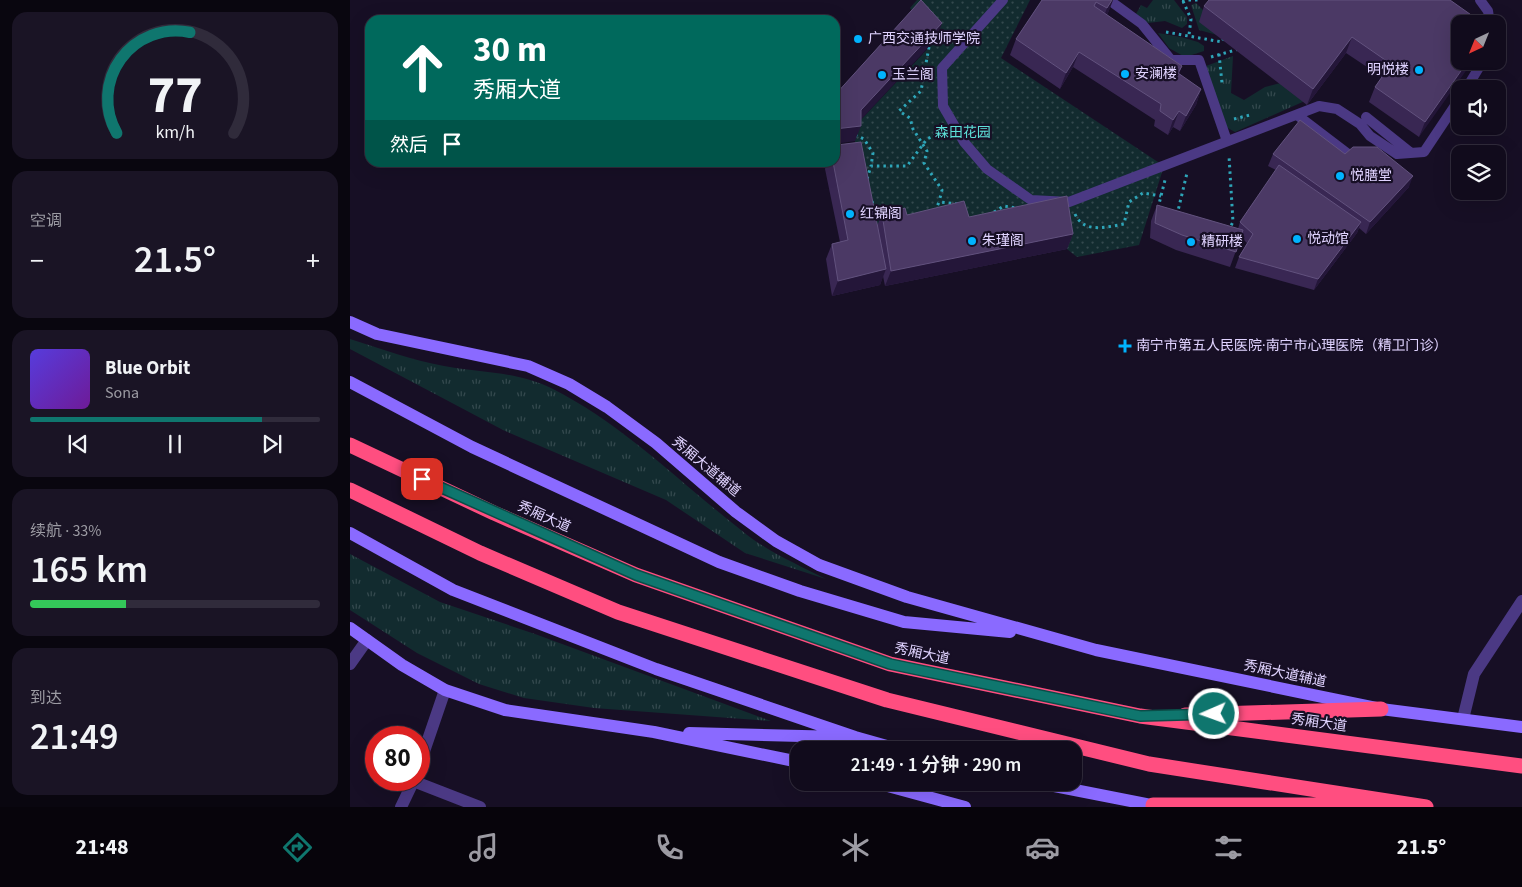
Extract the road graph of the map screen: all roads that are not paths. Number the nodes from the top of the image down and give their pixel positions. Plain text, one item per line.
1 (1003, 0) edge
2 (1109, 0) edge
3 (1480, 0) edge
4 (1488, 15) edge
5 (1451, 112) edge
6 (1297, 115) junction
7 (1366, 116) dead end
8 (1228, 141) junction
9 (1411, 153) junction
10 (1362, 165) edge
11 (350, 312) edge
12 (350, 322) edge
13 (377, 334) junction
14 (350, 382) edge
15 (350, 445) edge
16 (350, 490) edge
17 (350, 533) edge
18 (1522, 602) edge
19 (350, 628) edge
20 (1045, 636) junction
21 (367, 640) junction
22 (350, 664) edge
23 (445, 690) junction
24 (1381, 708) junction
25 (1140, 716) junction
26 (1463, 719) junction
27 (1522, 727) edge
28 (654, 732) junction
29 (430, 734) edge
30 (855, 737) junction
31 (869, 741) edge
32 (790, 760) edge
33 (1522, 766) edge
34 (430, 787) edge
35 (409, 791) edge
36 (905, 791) edge
37 (1080, 791) edge
38 (1410, 805) junction
39 (1157, 806) edge
40 (401, 807) edge
41 (480, 807) edge
42 (961, 807) edge
43 (1426, 807) edge

1 - 8 lane
2 - 8 lane
3 - 4 lane
5 - 9 lane
6 - 8 lane
6 - 9 lane
6 - 10 lane
7 - 9 lane
11 - 13 main road
12 - 13 main road, 秀厢大道辅道
13 - 20 main road, 秀厢大道辅道
14 - 20 main road, 秀厢大道辅道
15 - 25 highway, 秀厢大道
16 - 38 highway
17 - 30 main road
18 - 26 street
19 - 21 main road
20 - 24 main road, 秀厢大道辅道
21 - 22 street
21 - 23 main road
23 - 28 main road
23 - 29 street
24 - 25 highway
24 - 26 main road, 秀厢大道辅道
25 - 33 highway, 秀厢大道
26 - 27 main road, 秀厢大道辅道
28 - 30 main road
28 - 32 main road
30 - 31 main road
34 - 41 street
35 - 40 street
36 - 42 main road
37 - 39 main road
38 - 39 highway
38 - 43 highway

